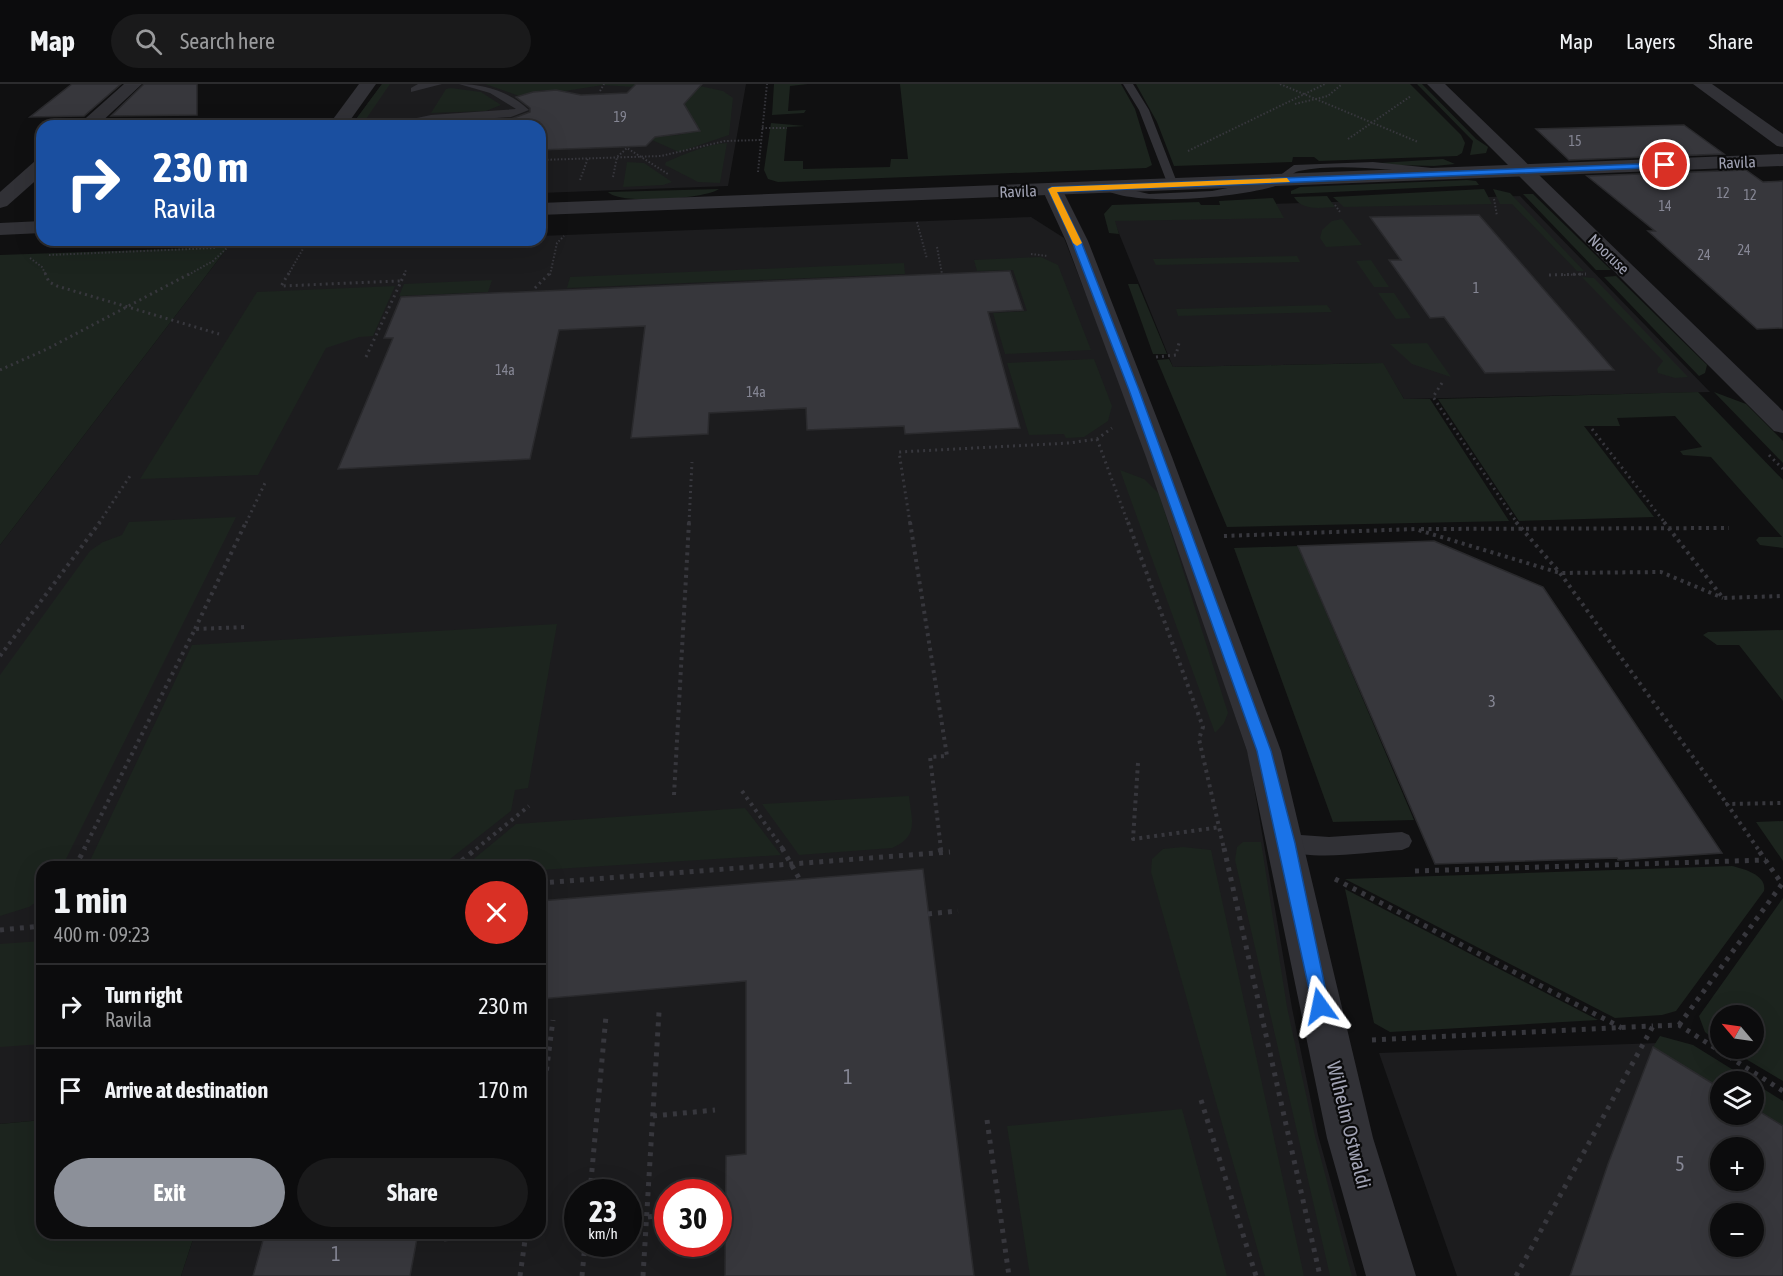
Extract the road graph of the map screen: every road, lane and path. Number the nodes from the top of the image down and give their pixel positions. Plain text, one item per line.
1 (134, 84) edge
2 (368, 84) edge
3 (437, 84) edge
4 (464, 84) edge
5 (604, 84) edge
6 (767, 84) edge
7 (1128, 84) edge
8 (1280, 84) edge
9 (1325, 84) edge
10 (1342, 84) edge
11 (1701, 84) edge
12 (1427, 87) edge
13 (414, 90) dead end
14 (600, 91) dead end
15 (1306, 95) junction
16 (1315, 99) junction
17 (1282, 107) junction
18 (93, 120) edge
19 (341, 120) edge
20 (419, 120) edge
21 (1373, 122) junction
22 (762, 128) junction
23 (787, 128) dead end
24 (761, 140) junction
25 (1344, 142) dead end
26 (1783, 142) edge
27 (1422, 144) dead end
28 (617, 157) junction
29 (588, 158) junction
30 (642, 158) junction
31 (546, 160) edge
32 (1783, 160) edge
33 (1163, 162) junction
34 (36, 170) edge
35 (1524, 171) junction
36 (757, 173) dead end
37 (669, 175) dead end
38 (613, 179) dead end
39 (1278, 181) junction
40 (578, 184) dead end
41 (1173, 184) junction
42 (1106, 187) junction
43 (1052, 189) junction
44 (0, 202) edge
45 (546, 209) edge
46 (917, 221) dead end
47 (36, 227) edge
48 (0, 229) edge
49 (565, 234) dead end
50 (221, 246) edge
51 (305, 246) joint
52 (228, 247) junction
53 (937, 247) dead end
54 (1031, 255) dead end
55 (1056, 258) dead end
56 (927, 259) dead end
57 (406, 270) dead end
58 (942, 274) dead end
59 (400, 281) junction
60 (535, 288) dead end
61 (128, 306) junction
62 (219, 334) dead end
63 (1179, 343) dead end
64 (366, 357) dead end
65 (1150, 358) dead end
66 (0, 370) edge
67 (1442, 383) dead end
68 (1116, 423) dead end
69 (1783, 425) edge
70 (1592, 429) dead end
71 (1097, 439) junction
72 (692, 462) dead end
73 (129, 476) dead end
74 (265, 483) dead end
75 (1521, 528) junction
76 (1729, 528) dead end
77 (1415, 529) junction
78 (1671, 530) junction
79 (1224, 536) dead end
80 (1560, 573) junction
81 (1783, 596) edge
82 (1723, 598) junction
83 (247, 627) dead end
84 (195, 629) junction
85 (0, 656) edge
86 (1138, 763) dead end
87 (742, 790) dead end
88 (674, 795) dead end
89 (1783, 803) edge
90 (1727, 804) junction
91 (529, 806) dead end
92 (1221, 827) junction
93 (1402, 841) dead end
94 (1287, 843) junction
95 (950, 852) dead end
96 (941, 853) junction
97 (1766, 860) junction
98 (78, 861) edge
99 (461, 861) edge
100 (794, 864) junction
101 (1404, 871) dead end
102 (1345, 873) dead end
103 (800, 879) dead end
104 (546, 883) edge
105 (958, 911) dead end
106 (928, 914) dead end
107 (36, 927) edge
108 (0, 930) edge
109 (659, 1011) dead end
110 (606, 1016) dead end
111 (553, 1020) dead end
112 (1679, 1025) junction
113 (1653, 1026) junction
114 (1622, 1028) junction
115 (1366, 1040) dead end
116 (546, 1074) edge
117 (1783, 1091) edge
118 (1201, 1100) dead end
119 (715, 1110) dead end
120 (653, 1116) junction
121 (987, 1120) dead end
122 (591, 1179) edge
123 (654, 1216) edge
124 (642, 1217) edge
125 (647, 1217) junction
126 (525, 1239) edge
127 (584, 1257) edge
128 (520, 1276) edge
129 (582, 1276) edge
130 (643, 1276) edge
131 (1009, 1276) edge
132 (1256, 1276) edge
133 (1320, 1276) edge
134 (1390, 1276) edge
135 (1516, 1276) edge

1 - 18 street
2 - 19 street
3 - 13 lane
4 - 20 lane
5 - 14 path
6 - 22 path
7 - 33 lane
8 - 15 path
9 - 15 path
10 - 16 path
11 - 26 street
12 - 21 path
12 - 35 street, Nooruse
15 - 16 path
15 - 17 path
16 - 17 path
16 - 21 path
17 - 33 path
21 - 25 path
21 - 27 path
22 - 23 path
22 - 24 path
24 - 30 path
24 - 36 path
28 - 29 path
28 - 30 path
28 - 30 path
28 - 38 path
29 - 31 path
29 - 40 path
30 - 37 path
32 - 35 street, Ravila
33 - 41 lane
34 - 44 street
35 - 39 street, Ravila
35 - 69 street, Nooruse
39 - 41 street, Ravila
39 - 42 lane
41 - 42 street, Ravila
42 - 43 street, Ravila
43 - 45 street, Ravila
43 - 94 street, Wilhelm Ostwaldi
46 - 56 path
47 - 48 street
49 - 60 path
50 - 52 path
51 - 52 path
51 - 59 path
52 - 61 path
52 - 61 path
53 - 58 path
54 - 55 path
57 - 59 path
59 - 64 path
61 - 62 path
61 - 66 path
63 - 65 path
67 - 75 path
68 - 71 path
70 - 78 path
71 - 92 path
71 - 96 path
72 - 88 path
73 - 85 path
74 - 84 path
75 - 77 path
75 - 78 path
75 - 80 path
76 - 78 path
77 - 79 path
77 - 80 path
78 - 82 path
80 - 82 path
80 - 90 path
81 - 82 path
83 - 84 path
84 - 98 path
86 - 92 path
87 - 100 path
89 - 90 path
90 - 97 path
91 - 99 path
92 - 133 path
93 - 94 lane
94 - 134 street, Wilhelm Ostwaldi
95 - 96 path
96 - 100 path
97 - 101 path
97 - 112 path
100 - 103 path
100 - 104 path
102 - 114 path
105 - 106 path
107 - 108 path
109 - 120 path
110 - 122 path
111 - 116 path
112 - 113 path
112 - 117 path
113 - 114 path
113 - 135 path
114 - 115 path
118 - 132 path
119 - 120 path
120 - 125 path
121 - 131 path
123 - 125 path
124 - 125 path
125 - 130 path
126 - 128 path
127 - 129 path

